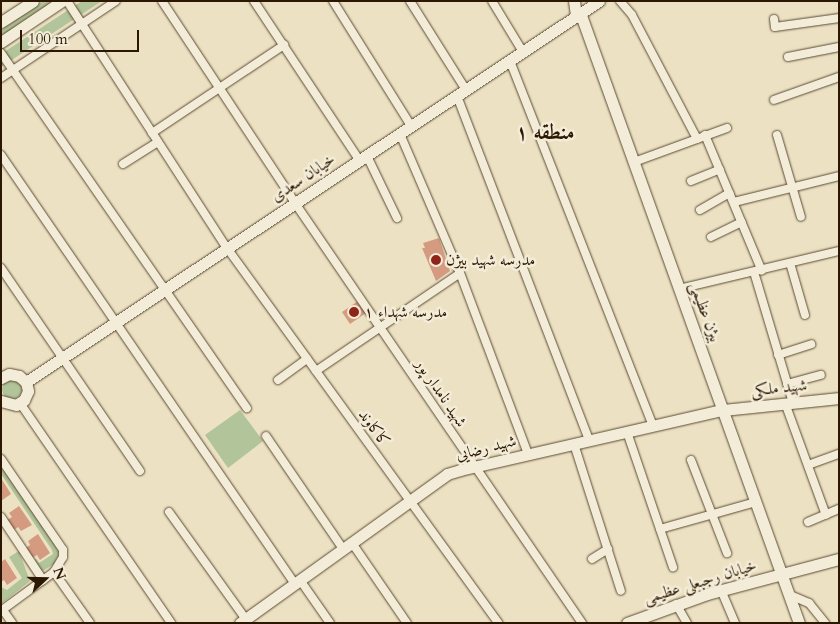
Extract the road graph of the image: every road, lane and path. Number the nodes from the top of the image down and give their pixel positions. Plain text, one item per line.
1 (33, 1) edge
2 (62, 1) edge
3 (66, 1) edge
4 (116, 1) edge
5 (162, 1) edge
6 (254, 1) edge
7 (333, 1) edge
8 (410, 1) edge
9 (492, 1) edge
10 (574, 1) edge
11 (599, 1) edge
12 (620, 1) edge
13 (576, 16) junction
14 (839, 18) edge
15 (774, 19) dead end
16 (1, 22) edge
17 (82, 25) junction
18 (1, 42) edge
19 (284, 45) junction
20 (839, 47) edge
21 (1, 52) edge
22 (523, 52) junction
23 (788, 57) dead end
24 (510, 60) junction
25 (13, 70) junction
26 (839, 77) edge
27 (1, 78) edge
28 (219, 88) junction
29 (462, 93) junction
30 (774, 100) dead end
31 (411, 126) junction
32 (727, 128) dead end
33 (152, 133) junction
34 (400, 134) junction
35 (705, 135) junction
36 (777, 135) dead end
37 (697, 138) junction
38 (158, 142) junction
39 (1, 155) edge
40 (363, 158) junction
41 (634, 162) junction
42 (123, 164) dead end
43 (720, 169) junction
44 (839, 176) edge
45 (691, 181) dead end
46 (793, 187) junction
47 (730, 193) junction
48 (734, 202) junction
49 (295, 203) junction
50 (700, 210) dead end
51 (801, 217) dead end
52 (397, 218) dead end
53 (742, 222) junction
54 (711, 237) dead end
55 (227, 248) junction
56 (839, 251) edge
57 (790, 263) junction
58 (1, 268) edge
59 (460, 272) junction
60 (758, 272) junction
61 (679, 289) junction
62 (165, 290) junction
63 (805, 315) dead end
64 (116, 322) junction
65 (380, 327) junction
66 (811, 344) dead end
67 (778, 355) junction
68 (62, 358) junction
69 (307, 359) junction
70 (316, 371) junction
71 (821, 375) dead end
72 (1, 378) edge
73 (278, 380) dead end
74 (26, 382) junction
75 (787, 384) junction
76 (839, 398) edge
77 (1, 401) edge
78 (20, 403) junction
79 (789, 403) junction
80 (247, 408) dead end
81 (723, 410) junction
82 (653, 426) junction
83 (627, 432) junction
84 (266, 436) dead end
85 (589, 440) junction
86 (574, 444) junction
87 (528, 454) junction
88 (839, 454) edge
89 (1, 459) edge
90 (691, 460) dead end
91 (808, 465) junction
92 (475, 466) junction
93 (140, 471) dead end
94 (410, 501) junction
95 (756, 502) junction
96 (839, 509) edge
97 (169, 512) dead end
98 (712, 514) junction
99 (826, 515) junction
100 (1, 517) edge
101 (808, 522) dead end
102 (660, 529) junction
103 (348, 546) junction
104 (608, 549) junction
105 (727, 553) dead end
106 (592, 559) dead end
107 (839, 559) edge
108 (673, 567) dead end
109 (54, 572) junction
110 (783, 574) junction
111 (43, 580) junction
112 (297, 582) junction
113 (721, 590) junction
114 (622, 591) dead end
115 (790, 595) junction
116 (676, 604) junction
117 (2, 610) edge
118 (244, 622) edge
119 (12, 623) edge
120 (90, 623) edge
121 (171, 623) edge
122 (330, 623) edge
123 (407, 623) edge
124 (498, 623) edge
125 (582, 623) edge
126 (627, 623) edge
127 (686, 623) edge
128 (735, 623) edge
129 (800, 623) edge
130 (825, 623) edge

1 - 16 main road
2 - 18 main road
3 - 17 street, کاکاوند
4 - 17 street
5 - 28 street, شهید نامدار پور
6 - 19 street
7 - 31 street
8 - 29 street
9 - 22 street
10 - 13 main road
11 - 13 main road, خیابان سعدی
12 - 37 street
13 - 22 main road, خیابان سعدی
13 - 41 main road, بیژن عظیمی
14 - 15 street
17 - 25 street
17 - 33 street, کاکاوند
19 - 28 street
19 - 40 street
20 - 23 street
21 - 25 street
22 - 24 main road, خیابان سعدی
24 - 29 main road, خیابان سعدی
24 - 82 street
25 - 27 street
25 - 62 street
26 - 30 street
28 - 33 street
28 - 49 street, شهید نامدار پور
29 - 31 main road, خیابان سعدی
29 - 85 street
31 - 34 main road, خیابان سعدی
32 - 35 street
33 - 38 street, کاکاوند
34 - 40 main road, خیابان سعدی
34 - 59 street
35 - 37 street
35 - 43 street
36 - 46 street
37 - 41 street
38 - 42 street
38 - 55 street, کاکاوند
39 - 64 street
40 - 49 main road, خیابان سعدی
40 - 52 street
41 - 61 main road, بیژن عظیمی
43 - 45 street
43 - 47 street
44 - 46 street
46 - 48 street
46 - 51 street
47 - 48 street
47 - 50 street
48 - 53 street
49 - 55 main road, خیابان سعدی
49 - 65 street, شهید نامدار پور
53 - 54 street
53 - 60 street
55 - 62 main road, خیابان سعدی
55 - 69 street, کاکاوند
56 - 57 street
57 - 60 street
57 - 63 street
58 - 68 street
59 - 65 street
59 - 87 street
60 - 61 street
60 - 67 street
61 - 81 main road, بیژن عظیمی
62 - 64 main road, خیابان سعدی
62 - 80 street
64 - 68 main road, خیابان سعدی
64 - 112 street
65 - 70 street
65 - 92 street, شهید نامدار پور
66 - 67 street
67 - 75 street
68 - 74 main road, خیابان سعدی
68 - 93 street
69 - 70 street, کاکاوند
69 - 73 street
70 - 94 street, کاکاوند
71 - 75 street
72 - 74 main road
74 - 78 main road
75 - 79 street
76 - 79 main road, شهید ملکی
77 - 78 main road
78 - 121 street
79 - 81 main road, شهید ملکی
79 - 91 street
81 - 82 main road, شهید رضایی
81 - 95 main road, بیژن عظیمی
82 - 83 main road, شهید رضایی
83 - 85 main road, شهید رضایی
83 - 102 street
84 - 103 street
85 - 86 main road, شهید رضایی
86 - 87 main road, شهید رضایی
86 - 104 street
87 - 92 main road, شهید رضایی
88 - 91 street
89 - 109 street
90 - 98 street
91 - 99 street
92 - 94 main road, شهید رضایی
92 - 125 street, شهید نامدار پور
94 - 103 main road, شهید رضایی
94 - 124 street, کاکاوند
95 - 98 street
95 - 110 main road, بیژن عظیمی
96 - 99 street
97 - 118 street
98 - 102 street
98 - 105 street
99 - 101 street
100 - 111 street
102 - 108 street
103 - 112 main road, شهید رضایی
103 - 123 street
104 - 106 street
104 - 114 street
107 - 110 main road, خیابان رجبعلی عظیمی
109 - 111 street
109 - 120 street
110 - 113 main road, خیابان رجبعلی عظیمی
110 - 115 main road, بیژن عظیمی
111 - 117 street
112 - 118 main road, شهید رضایی
112 - 122 street
113 - 116 main road, خیابان رجبعلی عظیمی
113 - 128 street
115 - 129 main road, بیژن عظیمی
115 - 130 street
116 - 126 main road, خیابان رجبعلی عظیمی
116 - 127 street
117 - 119 street

